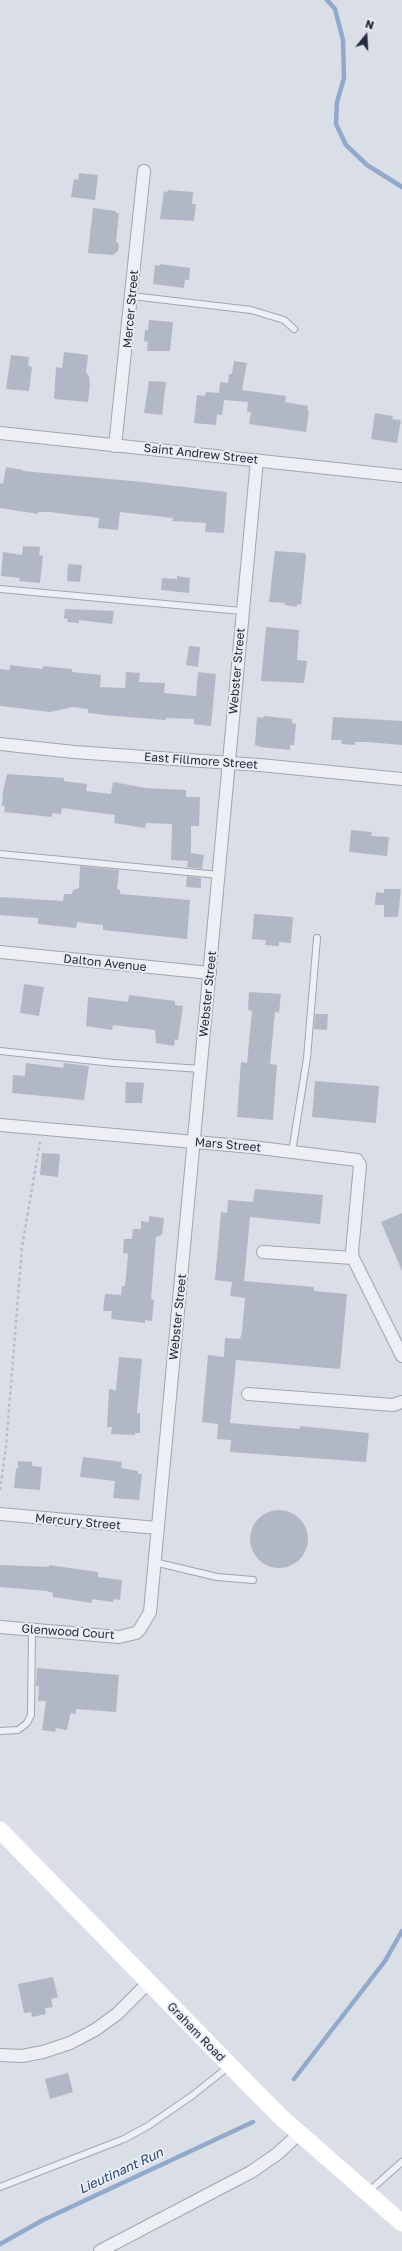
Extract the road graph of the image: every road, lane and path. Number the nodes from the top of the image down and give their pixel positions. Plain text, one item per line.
1 (144, 172) dead end
2 (132, 296) junction
3 (294, 329) dead end
4 (0, 433) edge
5 (115, 446) junction
6 (257, 460) junction
7 (402, 476) edge
8 (0, 589) edge
9 (242, 611) junction
10 (0, 744) edge
11 (228, 763) junction
12 (402, 778) edge
13 (0, 854) edge
14 (220, 875) junction
15 (317, 938) dead end
16 (0, 952) edge
17 (210, 973) junction
18 (0, 1050) edge
19 (200, 1069) junction
20 (0, 1125) edge
21 (41, 1129) junction
22 (194, 1142) junction
23 (292, 1152) junction
24 (263, 1252) dead end
25 (353, 1258) junction
26 (402, 1356) edge
27 (248, 1394) dead end
28 (402, 1402) edge
29 (0, 1490) edge
30 (0, 1514) edge
31 (157, 1528) junction
32 (154, 1562) junction
33 (253, 1580) dead end
34 (0, 1627) edge
35 (32, 1630) junction
36 (136, 1633) joint
37 (0, 1731) edge
38 (0, 1830) edge
39 (148, 1983) junction
40 (0, 2055) edge
41 (230, 2066) junction
42 (300, 2133) junction
43 (402, 2162) edge
44 (0, 2187) edge
45 (368, 2192) junction
46 (402, 2223) edge
47 (100, 2251) edge

1 - 2 street, Mercer Street
2 - 3 lane
2 - 5 street, Mercer Street
4 - 5 street, Saint Andrew Street
5 - 6 street, Saint Andrew Street
6 - 7 street, Saint Andrew Street
6 - 9 street, Webster Street
8 - 9 lane
9 - 11 street, Webster Street
10 - 11 street, East Fillmore Street
11 - 12 street, East Fillmore Street
11 - 14 street, Webster Street
13 - 14 lane
14 - 17 street, Webster Street
15 - 23 lane
16 - 17 street, Dalton Avenue
17 - 19 street, Webster Street
18 - 19 lane
19 - 22 street, Webster Street
20 - 21 street, Mars Street
21 - 22 street, Mars Street
21 - 29 path
22 - 23 street, Mars Street
22 - 31 street, Webster Street
23 - 25 street, Mars Street
24 - 25 street
25 - 26 street
27 - 28 street
30 - 31 street, Mercury Street
31 - 32 street, Webster Street
32 - 33 lane
32 - 36 street, Webster Street
34 - 35 street, Glenwood Court
35 - 36 street, Glenwood Court
35 - 37 lane
38 - 39 main road, Graham Road
39 - 40 street
39 - 41 main road, Graham Road
41 - 42 main road, Graham Road
41 - 44 lane
42 - 45 main road, Graham Road
42 - 47 street
43 - 45 lane
45 - 46 main road, Graham Road

